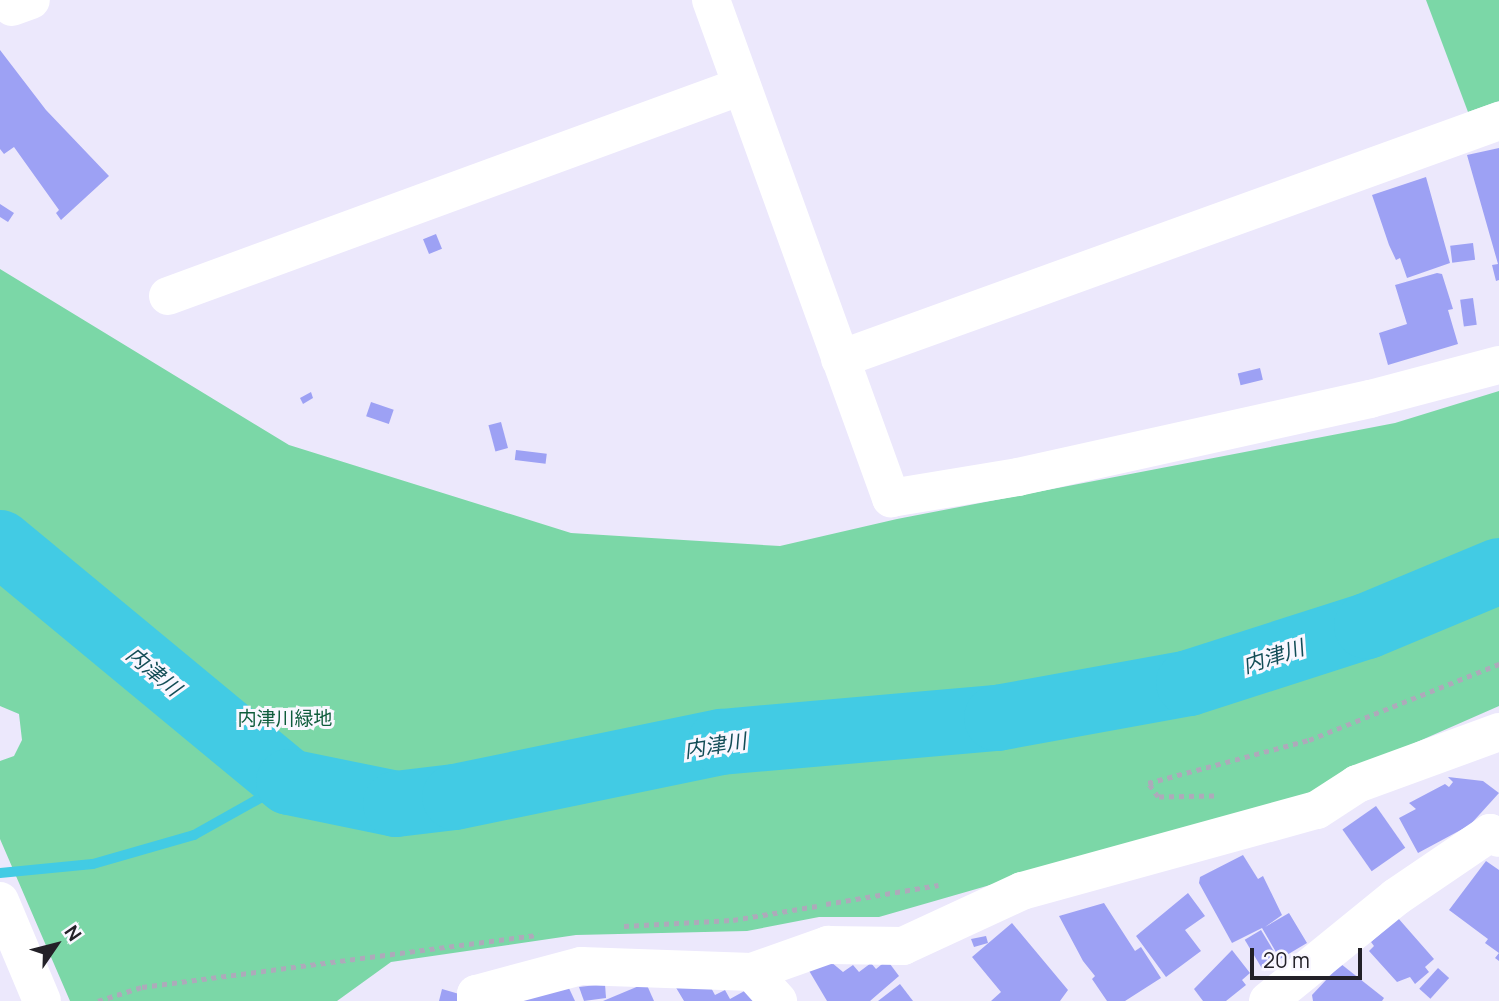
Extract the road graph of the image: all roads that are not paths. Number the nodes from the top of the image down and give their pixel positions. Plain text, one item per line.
1 (711, 0) edge
2 (741, 86) junction
3 (1499, 121) edge
4 (168, 296) dead end
5 (840, 359) junction
6 (1499, 365) edge
7 (1499, 732) edge
8 (1499, 838) edge
9 (0, 901) edge
10 (752, 972) junction
11 (42, 1001) edge
12 (476, 1001) edge
13 (778, 1001) edge
14 (1268, 1001) edge

1 - 2 street
2 - 4 street
2 - 5 street
3 - 5 street
5 - 6 street
7 - 10 street
8 - 14 street
9 - 11 street
10 - 12 street
10 - 13 street

